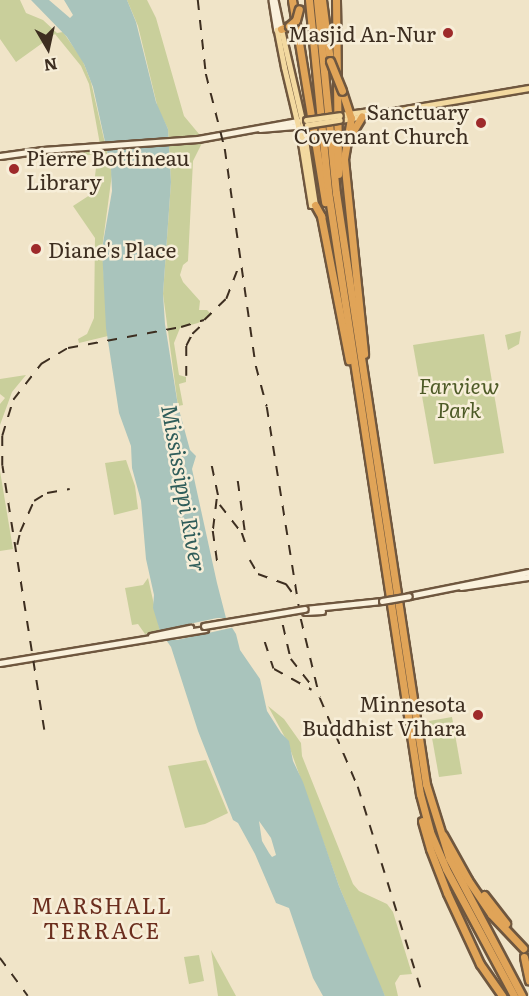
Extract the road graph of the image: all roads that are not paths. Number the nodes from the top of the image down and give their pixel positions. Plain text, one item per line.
1 (273, 0) edge
2 (292, 0) edge
3 (299, 0) edge
4 (309, 0) edge
5 (317, 0) edge
6 (322, 0) edge
7 (337, 0) edge
8 (282, 29) junction
9 (529, 88) edge
10 (375, 112) junction
11 (351, 116) junction
12 (362, 116) junction
13 (301, 123) junction
14 (0, 156) edge
15 (344, 159) junction
16 (313, 205) joint
17 (341, 229) junction
18 (348, 326) junction
19 (363, 375) junction
20 (366, 443) junction
21 (529, 574) edge
22 (0, 663) edge
23 (426, 784) junction
24 (420, 794) junction
25 (454, 853) junction
26 (506, 923) dead end
27 (523, 948) dead end
28 (524, 957) dead end
29 (529, 980) edge
30 (502, 996) edge
31 (514, 996) edge
32 (522, 996) edge

1 - 8 main road
2 - 18 highway
3 - 8 highway, bridge
4 - 18 highway
5 - 17 highway
6 - 11 highway, bridge
7 - 17 highway
8 - 13 main road
9 - 10 main road
10 - 11 main road
10 - 12 main road
11 - 12 main road
11 - 13 main road, bridge
11 - 15 highway
12 - 15 highway
13 - 14 main road
13 - 16 main road
15 - 19 highway
16 - 20 highway
17 - 19 highway
18 - 20 highway
19 - 23 highway
20 - 24 highway
21 - 22 main road, bridge
23 - 25 highway
23 - 32 highway
24 - 30 highway
24 - 31 highway
25 - 26 highway
25 - 27 highway
28 - 29 highway

